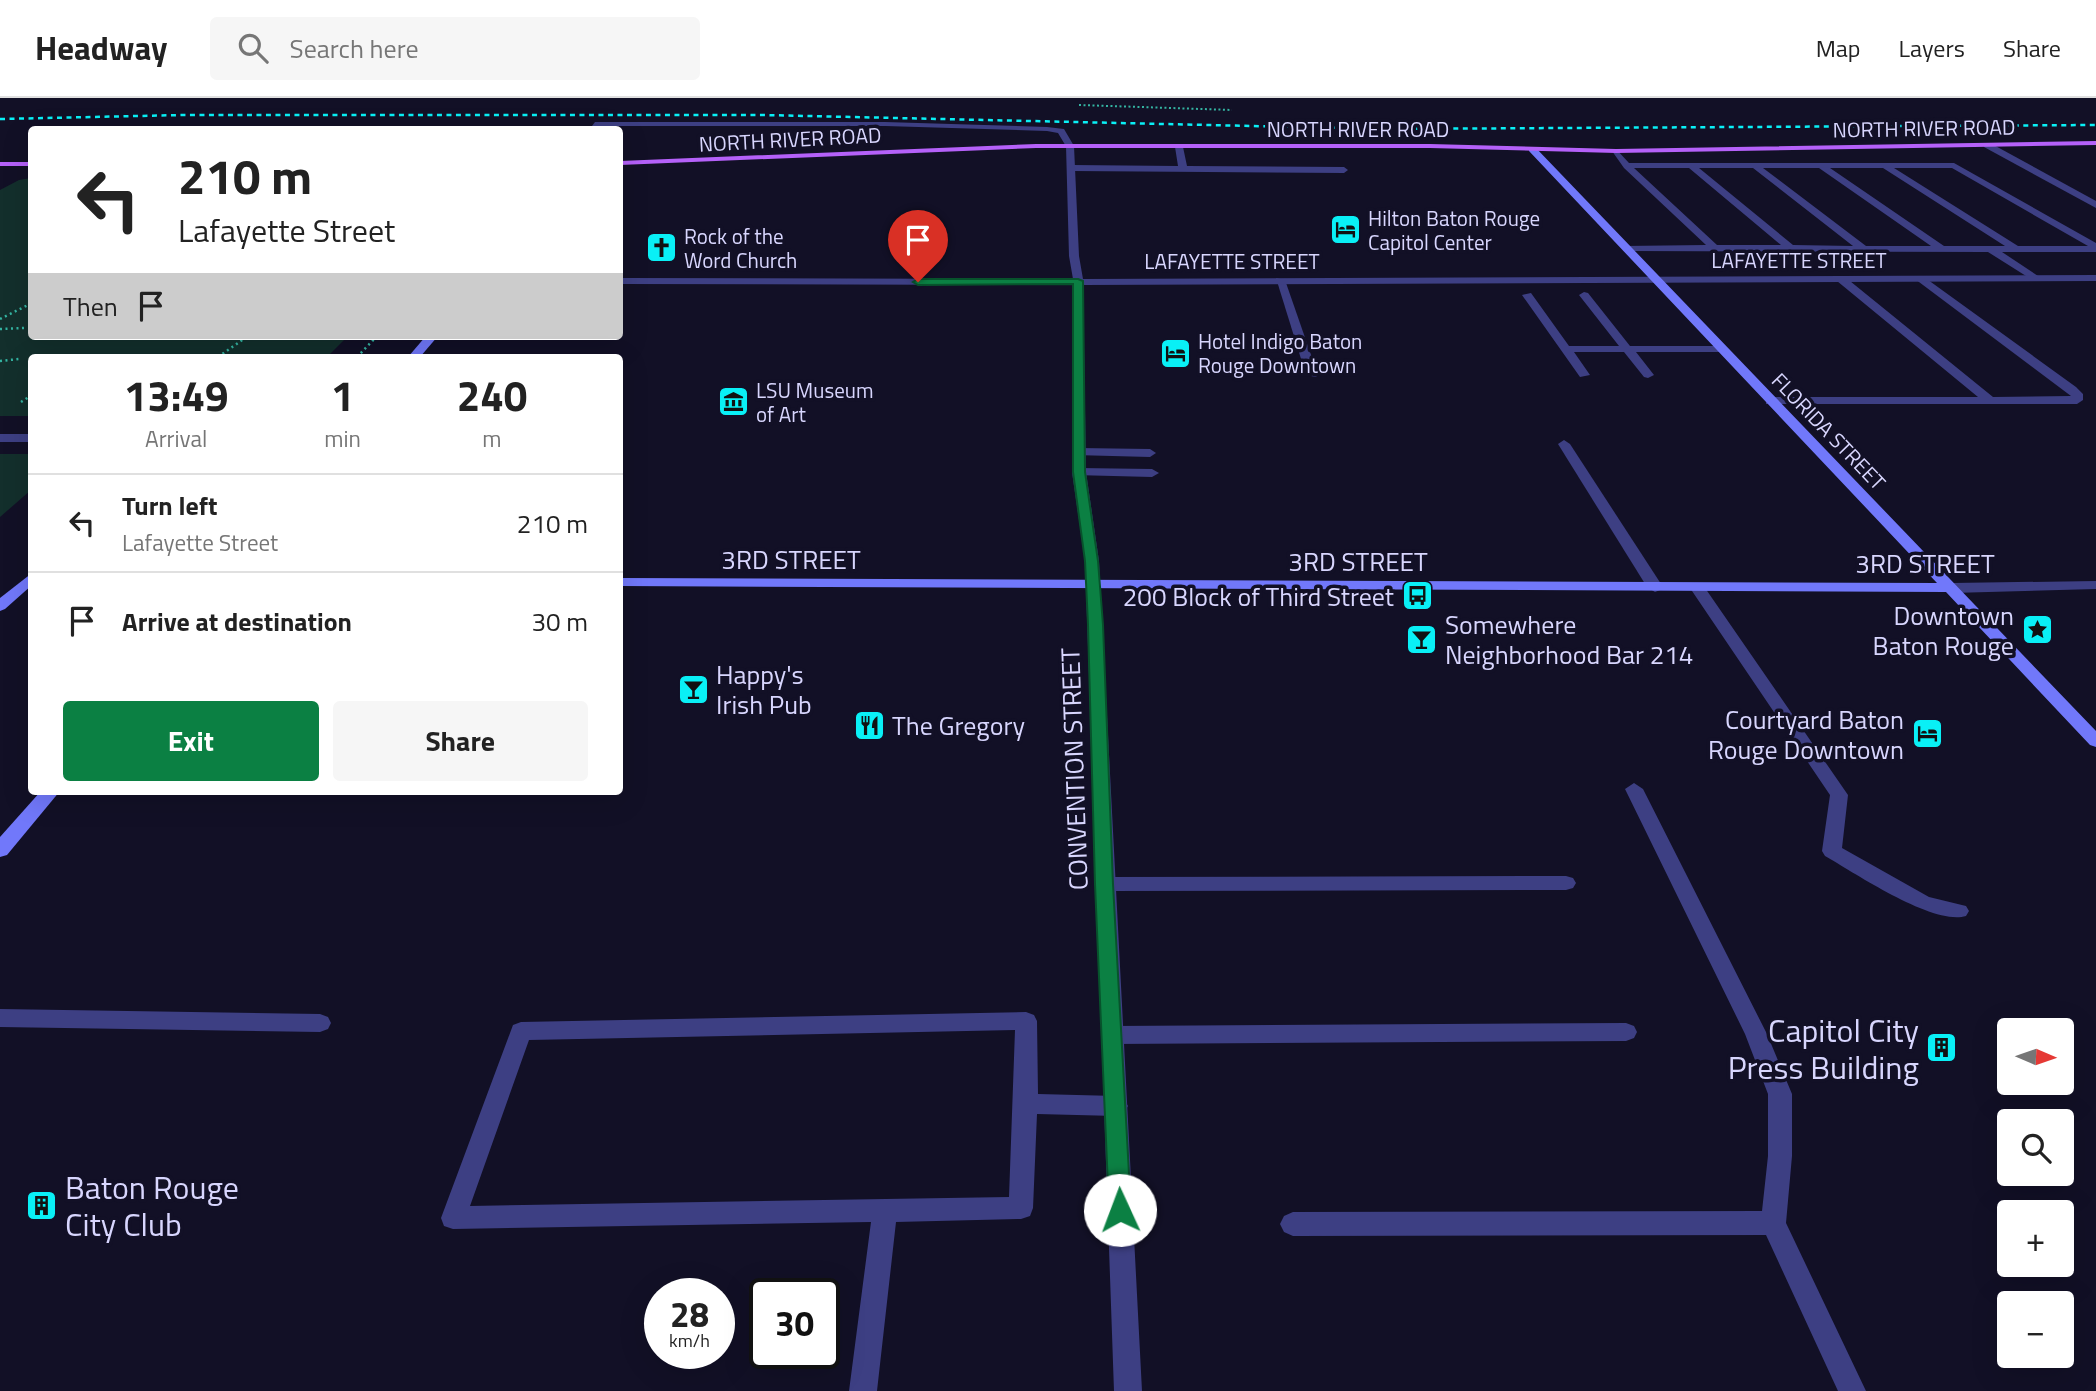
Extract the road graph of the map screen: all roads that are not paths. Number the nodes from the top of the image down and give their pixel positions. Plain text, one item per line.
1 (595, 124) dead end
2 (2096, 143) edge
3 (1987, 145) junction
4 (1070, 146) junction
5 (1179, 147) junction
6 (1532, 149) junction
7 (1616, 151) junction
8 (623, 163) edge
9 (0, 164) edge
10 (28, 164) edge
11 (1690, 165) junction
12 (1754, 165) junction
13 (1819, 165) junction
14 (1884, 165) junction
15 (1627, 166) junction
16 (1072, 169) junction
17 (1183, 169) junction
18 (1344, 170) dead end
19 (2096, 205) edge
20 (1626, 248) junction
21 (2096, 248) edge
22 (1715, 249) junction
23 (1791, 249) junction
24 (1864, 249) junction
25 (1942, 249) junction
26 (1991, 249) junction
27 (2016, 249) junction
28 (2034, 278) junction
29 (2096, 278) edge
30 (1655, 279) junction
31 (1840, 279) junction
32 (1920, 279) junction
33 (1280, 280) junction
34 (623, 281) edge
35 (1078, 281) junction
36 (1527, 295) dead end
37 (1584, 295) dead end
38 (429, 340) edge
39 (1565, 349) junction
40 (1627, 349) junction
41 (1722, 349) junction
42 (417, 354) edge
43 (1312, 375) dead end
44 (1584, 375) dead end
45 (1647, 375) dead end
46 (1770, 401) junction
47 (1990, 401) junction
48 (0, 438) edge
49 (28, 438) edge
50 (1564, 444) dead end
51 (1079, 452) junction
52 (1150, 453) dead end
53 (1079, 472) junction
54 (1152, 473) dead end
55 (28, 582) edge
56 (623, 582) edge
57 (1093, 585) junction
58 (2096, 585) edge
59 (1655, 587) junction
60 (1698, 588) junction
61 (1952, 588) junction
62 (0, 606) edge
63 (2096, 741) edge
64 (1634, 789) dead end
65 (48, 795) edge
66 (0, 850) edge
67 (1566, 883) dead end
68 (1104, 884) junction
69 (1959, 911) dead end
70 (0, 1018) edge
71 (320, 1023) dead end
72 (1626, 1032) dead end
73 (1112, 1035) junction
74 (1026, 1104) junction
75 (1115, 1106) junction
76 (885, 1210) junction
77 (1773, 1223) junction
78 (1293, 1224) dead end
79 (863, 1391) edge
80 (1128, 1391) edge
81 (1852, 1391) edge

1 - 4 street
2 - 3 main road, NORTH RIVER ROAD
3 - 7 main road, NORTH RIVER ROAD
3 - 19 street
4 - 5 main road, NORTH RIVER ROAD
4 - 8 main road, NORTH RIVER ROAD
4 - 16 street, CONVENTION STREET
5 - 6 main road, NORTH RIVER ROAD
5 - 17 street
6 - 7 main road, NORTH RIVER ROAD
6 - 20 main road, FLORIDA STREET
7 - 15 street
9 - 10 main road
11 - 12 street
11 - 15 street
11 - 23 street
12 - 13 street
12 - 24 street
13 - 14 street
13 - 25 street
14 - 21 street
14 - 27 street
15 - 22 street
16 - 17 street
16 - 35 street, CONVENTION STREET
17 - 18 street
20 - 22 street
20 - 30 main road, FLORIDA STREET
21 - 27 street
22 - 23 street
23 - 24 street
24 - 25 street
25 - 26 street
26 - 27 street
26 - 28 street
28 - 29 street, LAFAYETTE STREET
28 - 32 street, LAFAYETTE STREET
30 - 31 street, LAFAYETTE STREET
30 - 33 street, LAFAYETTE STREET
30 - 41 main road, FLORIDA STREET
31 - 32 street, LAFAYETTE STREET
31 - 47 street
32 - 47 street
33 - 35 street, LAFAYETTE STREET
33 - 43 street
34 - 35 street, LAFAYETTE STREET
35 - 51 street, CONVENTION STREET
36 - 39 street
37 - 40 street
38 - 42 main road
39 - 40 street
39 - 44 street
40 - 41 street
40 - 45 street
41 - 46 main road, FLORIDA STREET
46 - 47 street
46 - 61 main road, FLORIDA STREET
48 - 49 street
50 - 59 street
51 - 52 street
51 - 53 street, CONVENTION STREET
53 - 54 street
53 - 57 street, CONVENTION STREET
55 - 62 main road
56 - 57 main road, 3RD STREET
57 - 59 main road, 3RD STREET
57 - 68 street, CONVENTION STREET
58 - 61 street, 3RD STREET
59 - 60 main road, 3RD STREET
60 - 61 main road, 3RD STREET
60 - 69 street
61 - 63 main road, FLORIDA STREET
64 - 77 street
65 - 66 main road
67 - 68 street
68 - 73 street, CONVENTION STREET
70 - 71 street
72 - 73 street
73 - 75 street, CONVENTION STREET
74 - 75 street
74 - 76 street
74 - 76 street
75 - 80 street, CONVENTION STREET
76 - 79 street
77 - 78 street
77 - 81 street

